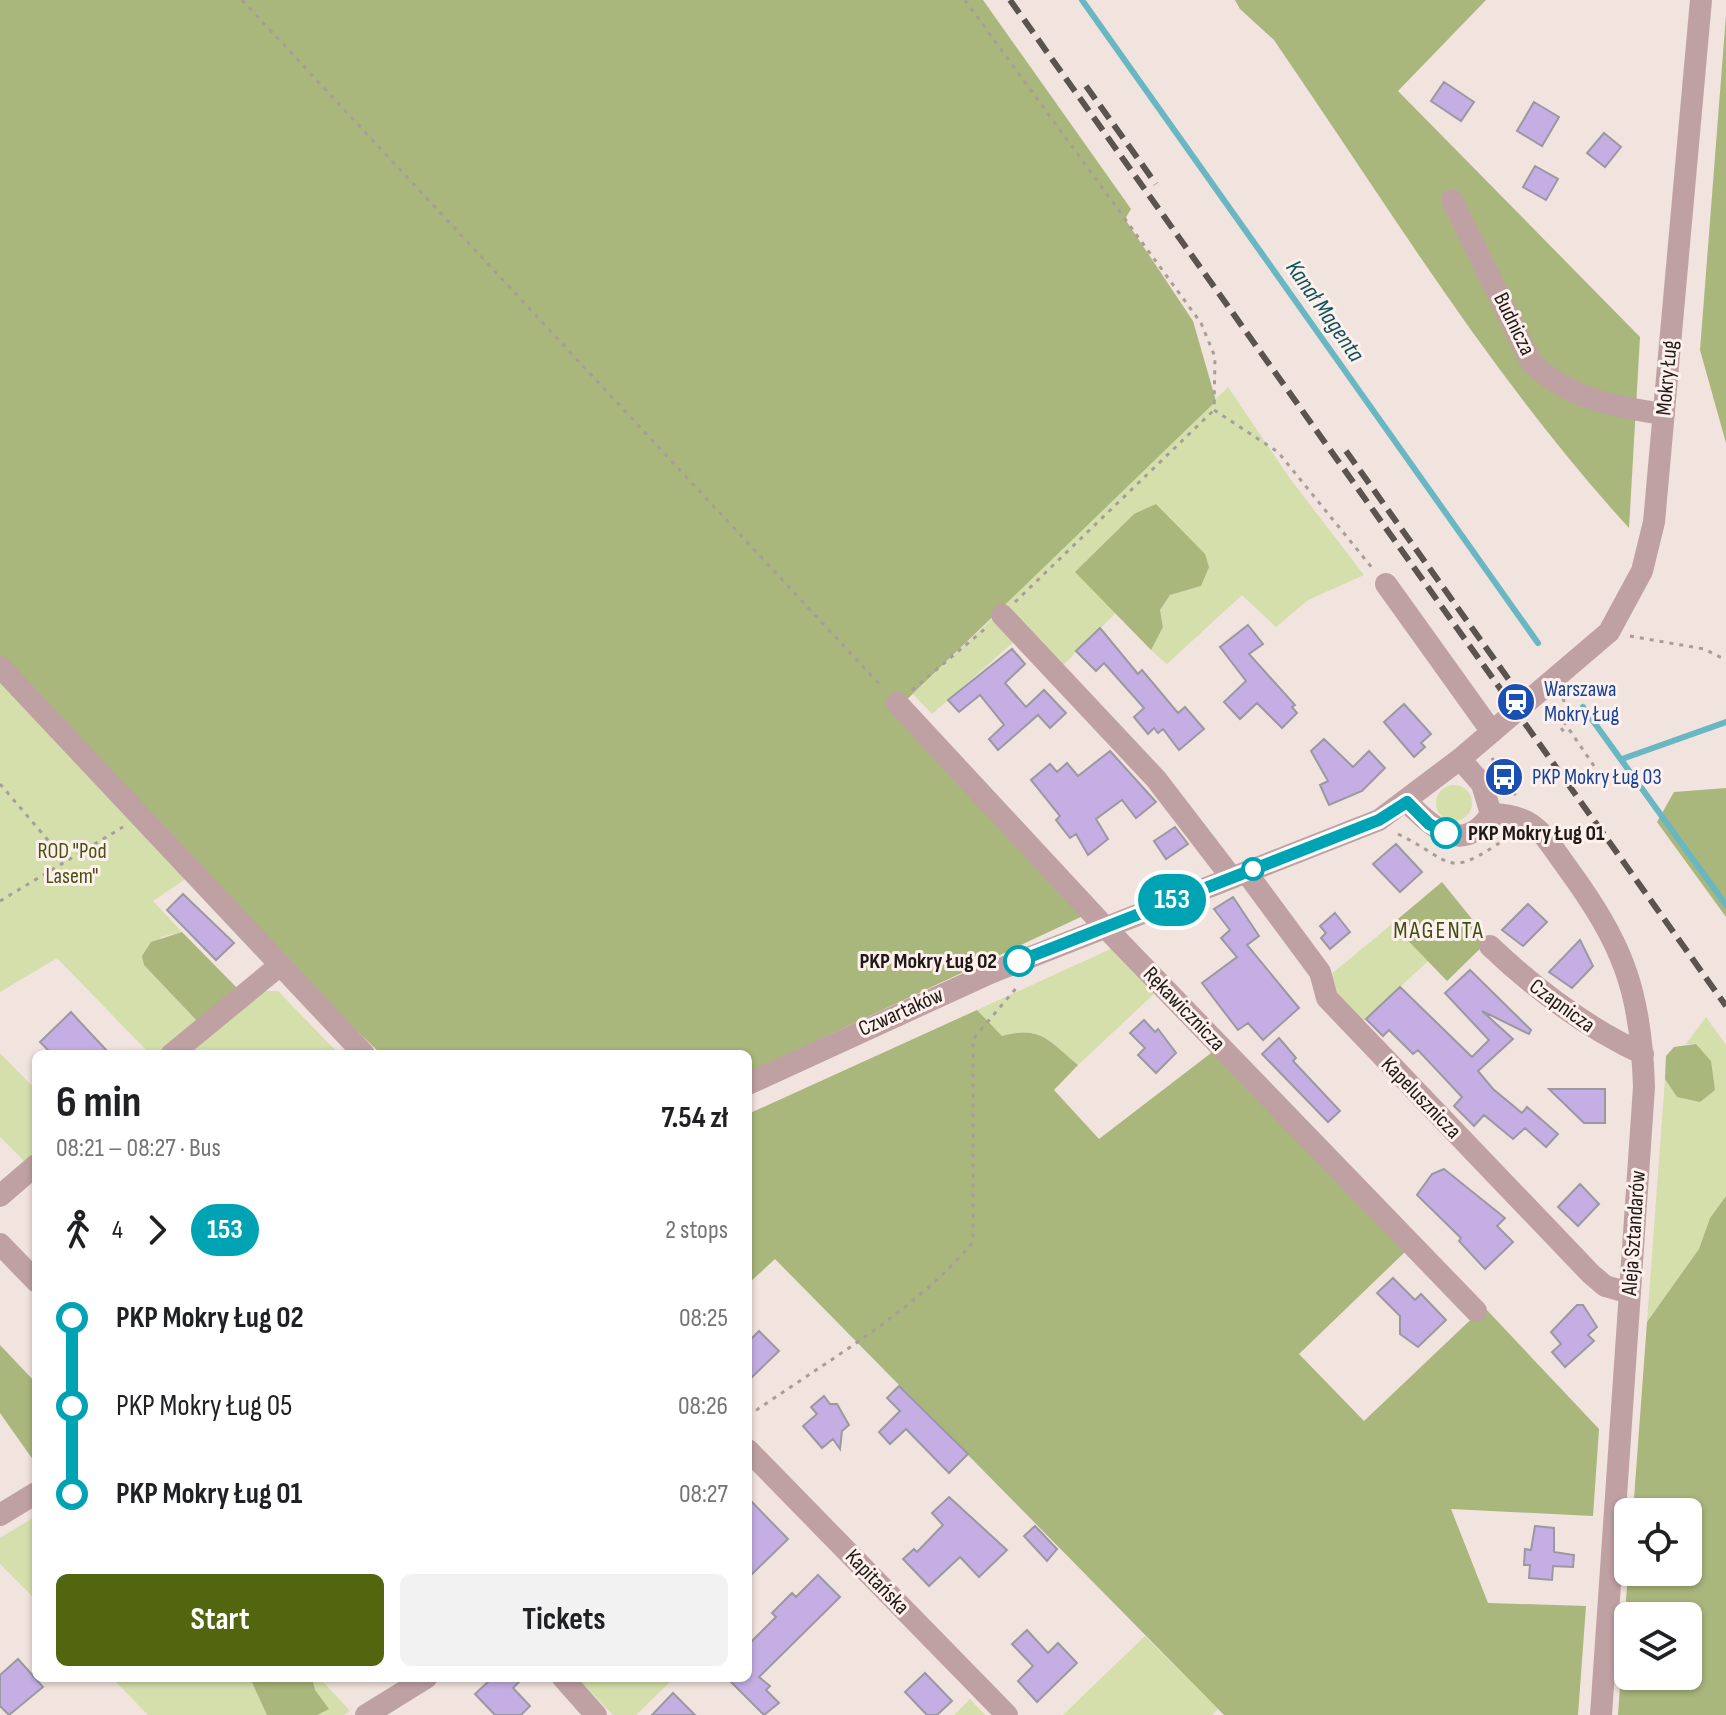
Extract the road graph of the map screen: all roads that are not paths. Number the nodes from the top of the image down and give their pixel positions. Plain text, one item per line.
1 (1701, 0) edge
2 (1452, 200) dead end
3 (1664, 414) junction
4 (1386, 584) road end
5 (1002, 615) road end
6 (0, 667) edge
7 (897, 703) road end
8 (1522, 708) joint
9 (1491, 742) junction
10 (1460, 759) junction
11 (1407, 802) junction
12 (1491, 814) junction
13 (1239, 875) junction
14 (1104, 926) junction
15 (1490, 946) dead end
16 (279, 966) junction
17 (177, 1050) edge
18 (360, 1050) edge
19 (1643, 1054) junction
20 (752, 1082) edge
21 (32, 1168) edge
22 (0, 1196) edge
23 (0, 1244) edge
24 (32, 1277) edge
25 (1630, 1293) junction
26 (1476, 1311) dead end
27 (752, 1454) edge
28 (32, 1495) edge
29 (0, 1515) edge
30 (420, 1682) edge
31 (567, 1682) edge
32 (366, 1715) edge
33 (596, 1715) edge
34 (1007, 1715) edge
35 (1601, 1715) edge

1 - 3 street, Mokry Ług
2 - 3 street, Budnicza
3 - 8 street, Mokry Ług
4 - 9 street
5 - 13 street, Kapelusznicza
6 - 16 street
7 - 14 street, Rękawicznicza
8 - 9 street, Czwartaków
9 - 10 street, Czwartaków
10 - 11 street, Czwartaków
10 - 12 street
11 - 12 street
11 - 13 street, Czwartaków
12 - 19 street, Aleja Sztandarów
13 - 14 street, Czwartaków
13 - 25 street, Kapelusznicza
14 - 20 street, Czwartaków
14 - 26 street, Rękawicznicza
15 - 19 street, Czapnicza
16 - 17 street
16 - 18 street
19 - 25 street, Aleja Sztandarów
21 - 22 street
23 - 24 street
25 - 35 street, Aleja Sztandarów
27 - 34 street, Kapitańska
28 - 29 street
30 - 32 street
31 - 33 street

